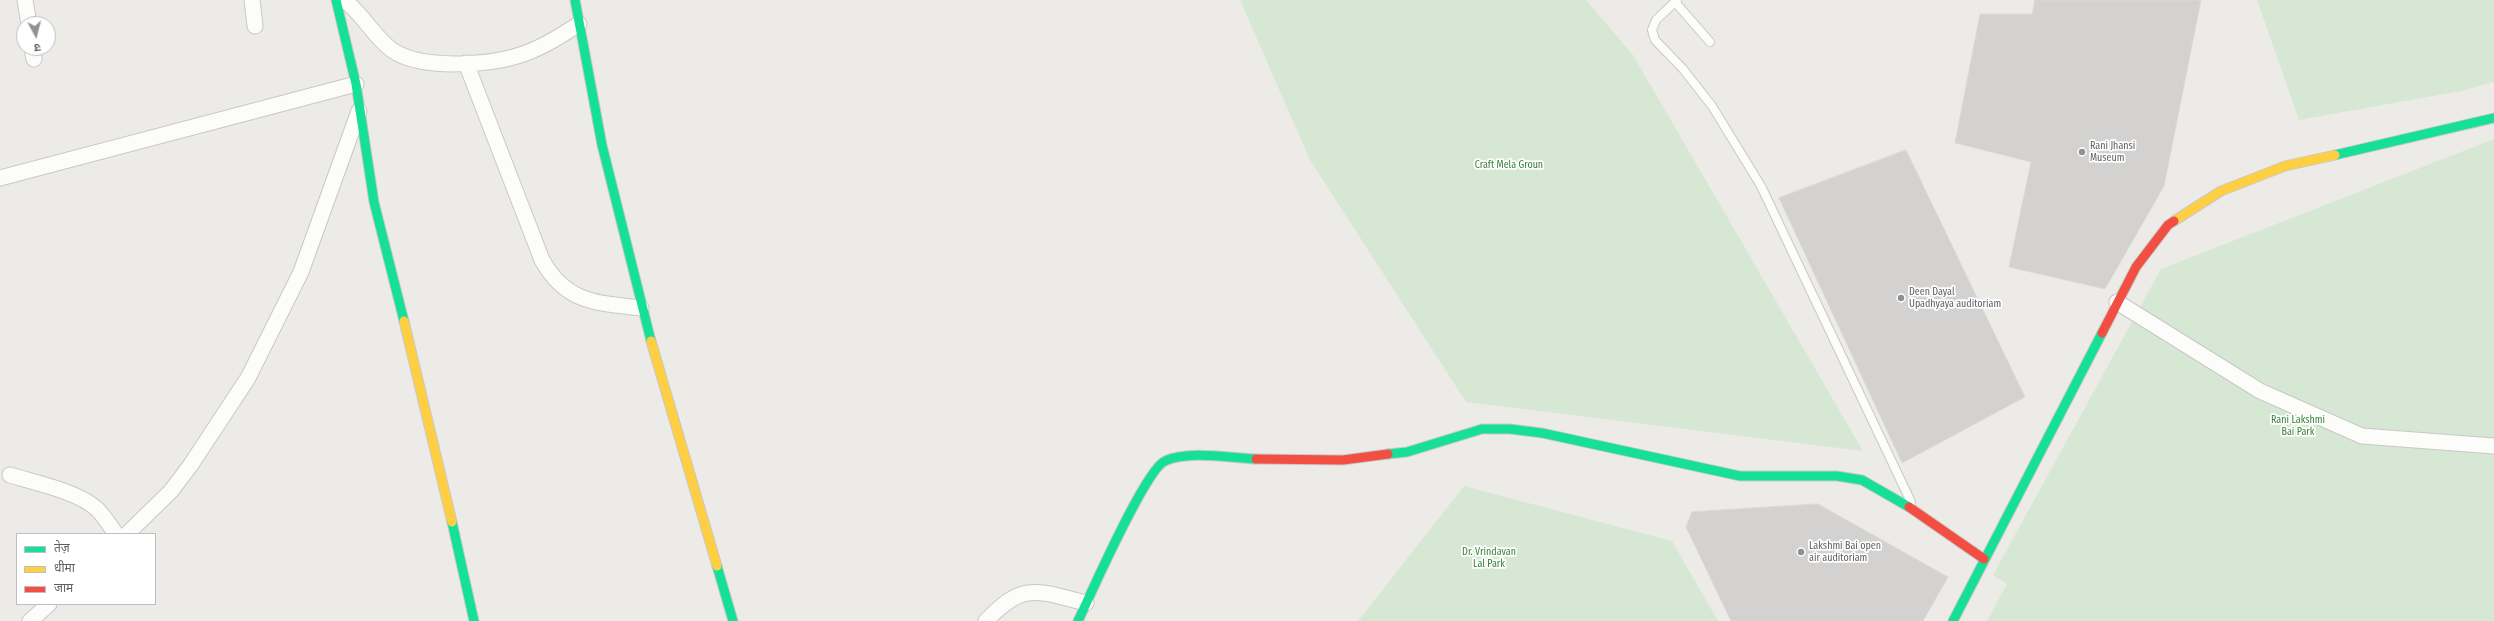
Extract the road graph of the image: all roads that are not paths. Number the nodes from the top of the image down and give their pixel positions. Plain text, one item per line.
1 (25, 0) edge
2 (252, 0) edge
3 (336, 0) edge
4 (344, 0) edge
5 (575, 0) edge
6 (1676, 1) edge
7 (27, 16) edge
8 (579, 24) junction
9 (255, 26) dead end
10 (1710, 42) dead end
11 (466, 63) junction
12 (356, 84) junction
13 (359, 110) junction
14 (2494, 118) edge
15 (0, 178) edge
16 (2117, 302) junction
17 (641, 308) junction
18 (2494, 446) edge
19 (10, 475) dead end
20 (1915, 510) junction
21 (115, 533) edge
22 (128, 533) edge
23 (1984, 559) junction
24 (1086, 603) junction
25 (48, 605) edge
26 (30, 621) edge
27 (474, 621) edge
28 (733, 621) edge
29 (986, 621) edge
30 (1078, 621) edge
31 (1953, 621) edge

1 - 7 street
2 - 9 street
3 - 12 street
4 - 11 street
5 - 8 street
6 - 10 lane
6 - 20 lane
8 - 11 street
8 - 17 street
11 - 17 street
12 - 13 street
12 - 15 street
13 - 22 street
13 - 27 street
14 - 16 street
16 - 18 street
16 - 23 street
17 - 28 street
19 - 21 street
20 - 23 street
20 - 24 street
23 - 31 street
24 - 29 street
24 - 30 street
25 - 26 street

